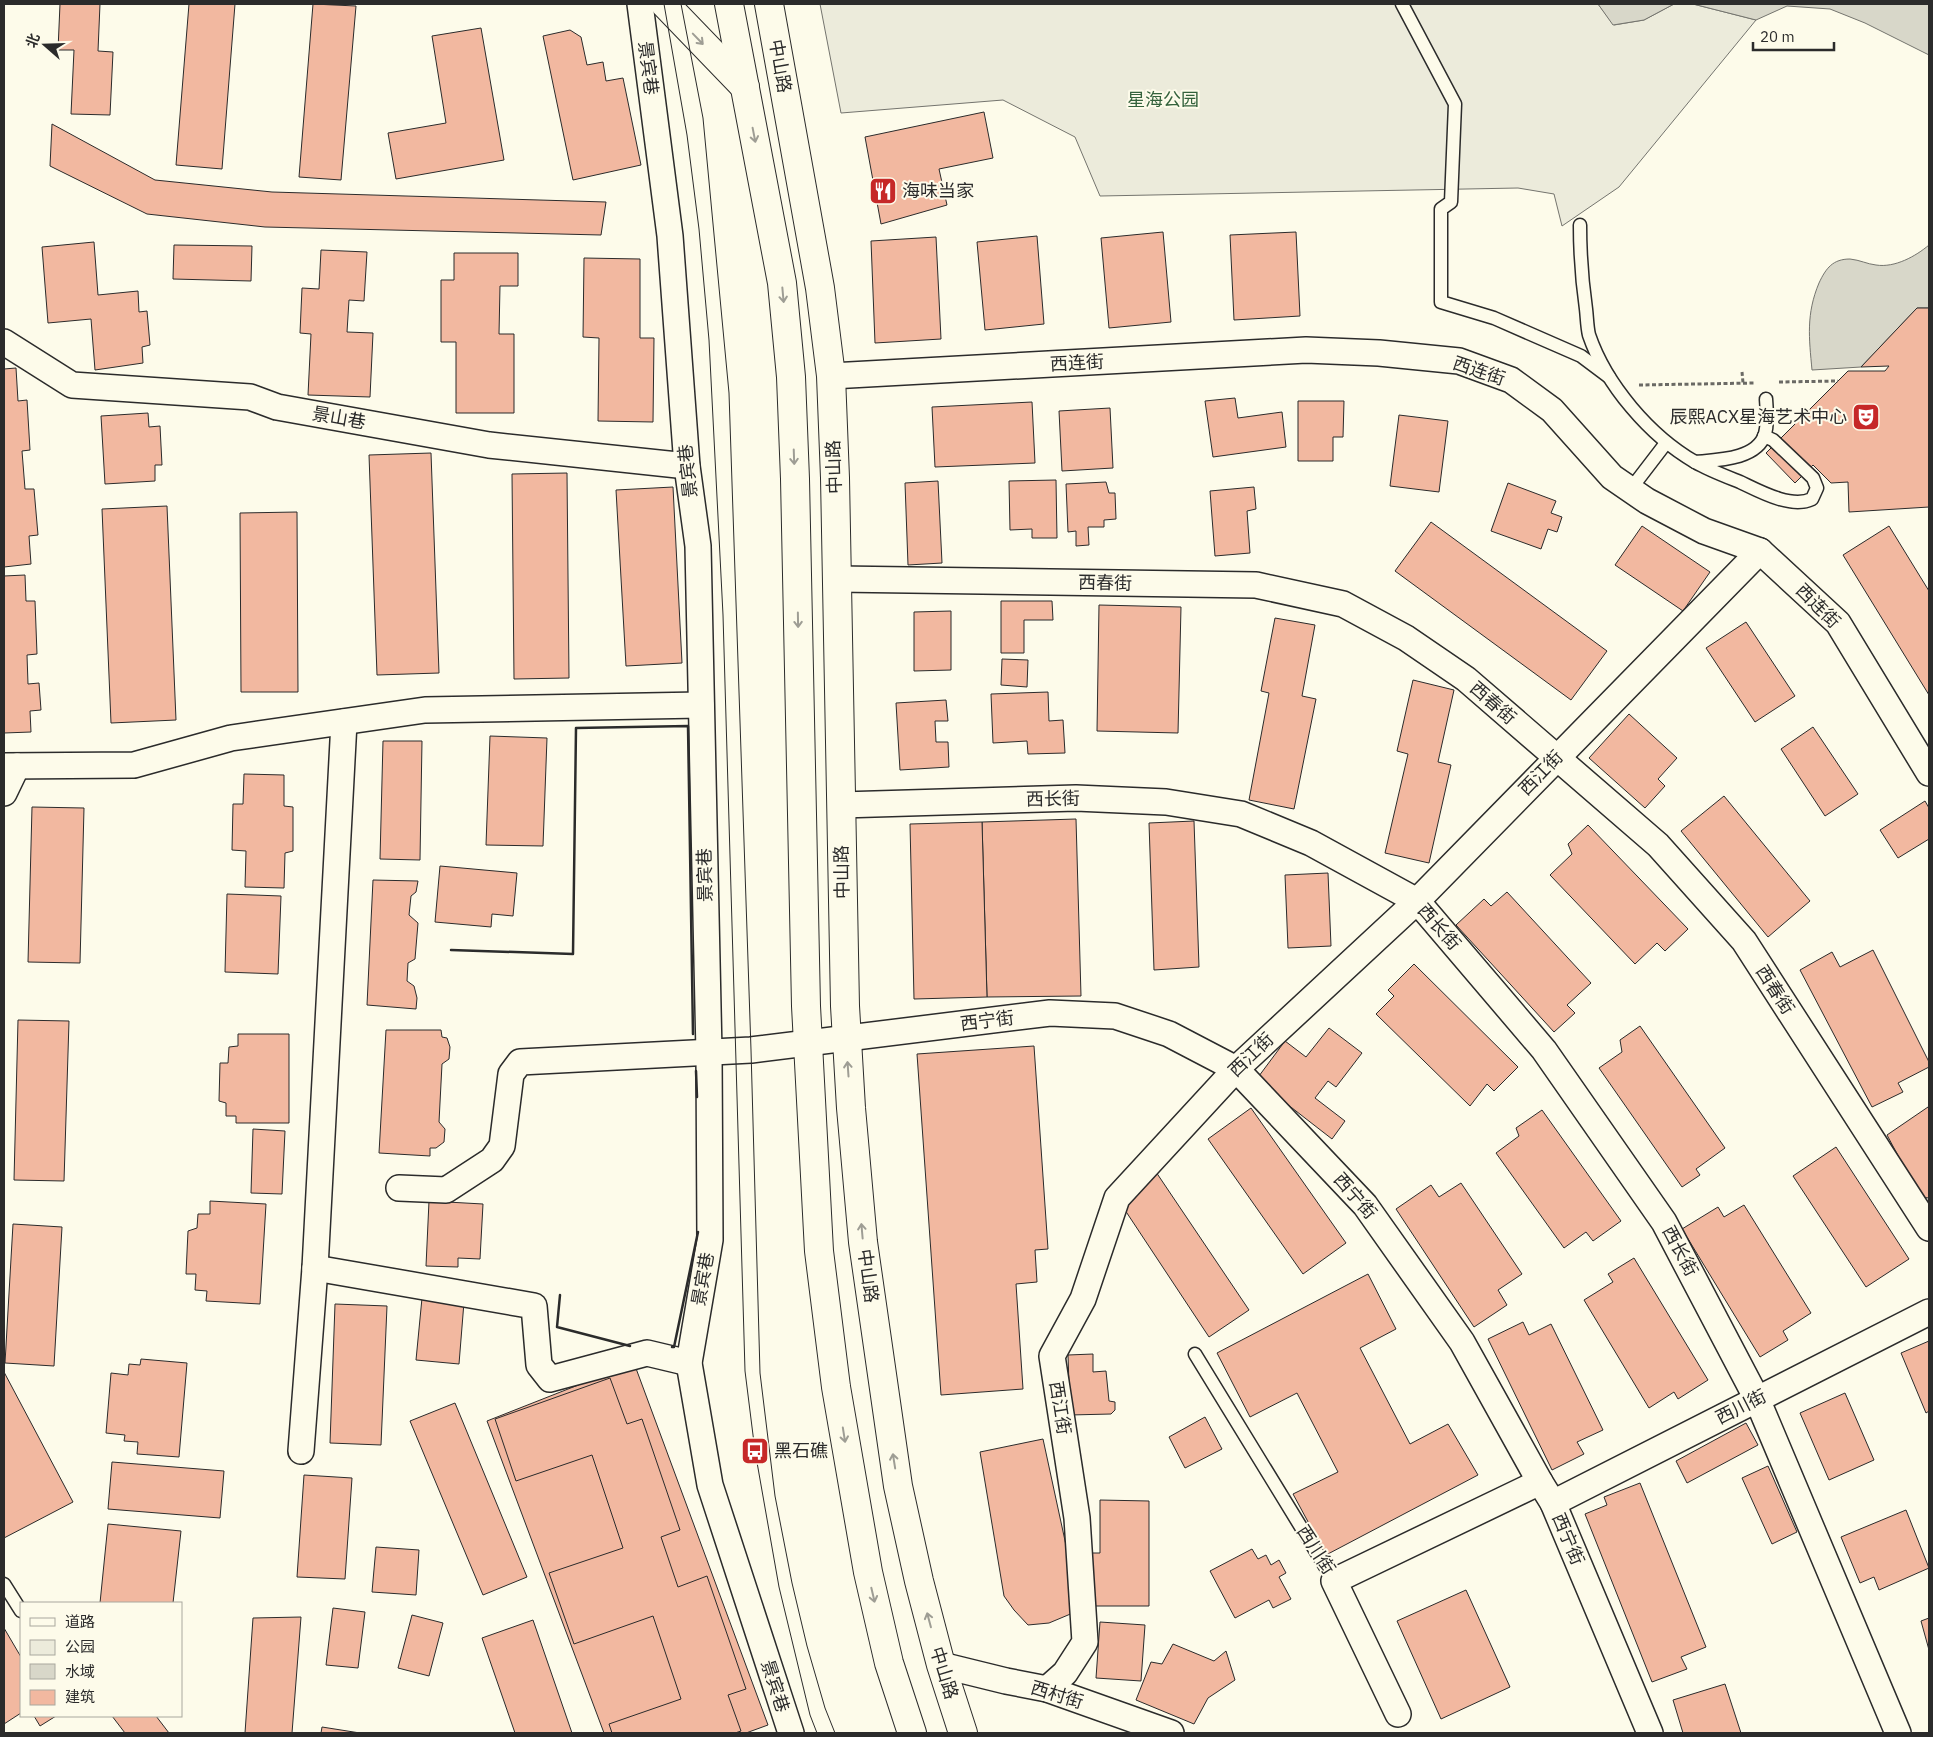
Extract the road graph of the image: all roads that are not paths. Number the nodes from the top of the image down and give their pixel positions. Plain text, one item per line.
1 (640, 4) edge
2 (665, 4) edge
3 (730, 4) edge
4 (769, 4) edge
5 (1402, 4) edge
6 (745, 87) junction
7 (1580, 225) dead end
8 (4, 342) edge
9 (831, 376) junction
10 (1612, 381) junction
11 (1766, 399) dead end
12 (1764, 436) junction
13 (1666, 443) junction
14 (1695, 462) junction
15 (687, 466) junction
16 (1630, 490) junction
17 (1760, 551) junction
18 (837, 579) junction
19 (701, 705) junction
20 (344, 722) junction
21 (1556, 757) junction
22 (10, 766) edge
23 (1929, 773) edge
24 (4, 793) edge
25 (841, 805) junction
26 (1418, 901) junction
27 (846, 1039) junction
28 (808, 1044) junction
29 (709, 1053) junction
30 (1236, 1068) junction
31 (399, 1188) dead end
32 (1929, 1228) edge
33 (315, 1268) junction
34 (1929, 1312) edge
35 (1195, 1354) dead end
36 (689, 1362) junction
37 (1758, 1399) junction
38 (301, 1451) dead end
39 (1546, 1492) junction
40 (1334, 1581) junction
41 (4, 1584) edge
42 (20, 1609) edge
43 (941, 1665) junction
44 (1047, 1689) junction
45 (1398, 1714) dead end
46 (791, 1733) edge
47 (912, 1733) edge
48 (963, 1733) edge
49 (1171, 1733) edge
50 (1650, 1733) edge
51 (1898, 1733) edge

1 - 15 street, 景宾巷
2 -> 6 highway
3 - 6 highway
4 - 9 highway, 中山路
5 - 10 lane
6 -> 28 highway
7 - 10 lane
8 - 15 street, 景山巷
9 - 16 street, 西连街
9 - 18 highway, 中山路
10 - 13 lane
11 - 12 lane
12 - 14 lane
12 - 14 lane
13 - 14 lane
13 - 16 lane
15 - 19 street, 景宾巷
16 - 17 street, 西连街
17 - 21 street, 西江街
17 - 23 street, 西连街
18 - 21 street, 西春街
18 - 25 highway, 中山路
19 - 20 street
19 - 29 street, 景宾巷
20 - 22 street
20 - 33 street
21 - 26 street, 西江街
21 - 32 street, 西春街
22 - 24 street
25 - 26 street, 西长街
25 - 27 highway, 中山路
26 - 30 street, 西江街
26 - 37 street, 西长街
27 - 28 street, 西宁街
27 - 30 street, 西宁街
43 -> 27 highway, 中山路
28 - 29 street, 西宁街
28 -> 47 highway
29 - 31 street, 西宁街
29 - 36 street, 景宾巷
30 - 39 street, 西宁街
30 - 44 street, 西江街
33 - 36 street
33 - 38 street
34 - 37 street, 西川街
35 - 40 lane, 西川街
36 - 46 street, 景宾巷
37 - 39 street, 西川街
37 - 51 street, 西长街
39 - 40 street, 西川街
39 - 50 street, 西宁街
40 - 45 street
41 - 42 lane
43 - 44 street, 西村街
43 - 48 highway, 中山路
44 - 49 street, 西村街

